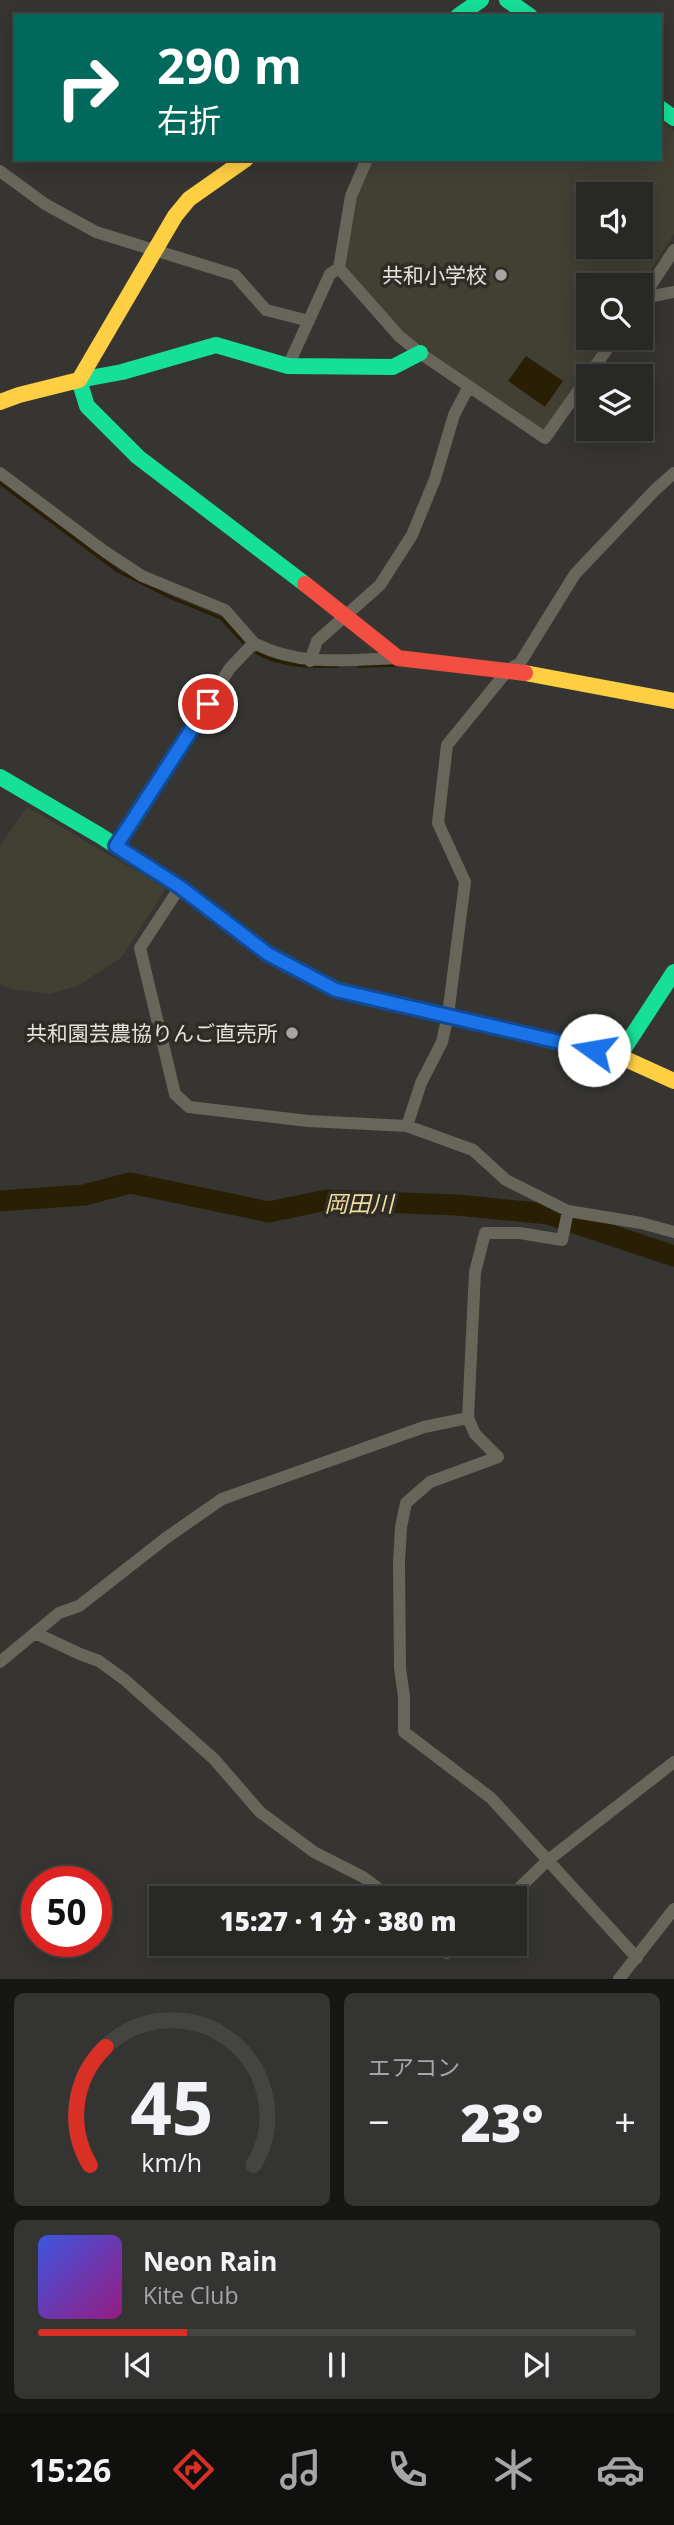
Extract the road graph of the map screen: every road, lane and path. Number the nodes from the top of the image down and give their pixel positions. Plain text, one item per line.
1 (481, 0) edge
2 (508, 0) edge
3 (460, 14) edge
4 (527, 14) edge
5 (243, 161) edge
6 (365, 161) edge
7 (0, 172) edge
8 (674, 250) edge
9 (156, 251) junction
10 (339, 268) junction
11 (653, 283) edge
12 (674, 292) edge
13 (653, 297) edge
14 (309, 321) junction
15 (420, 354) junction
16 (288, 366) junction
17 (79, 380) junction
18 (469, 386) junction
19 (576, 394) edge
20 (0, 402) edge
21 (0, 473) edge
22 (674, 473) edge
23 (346, 617) junction
24 (254, 643) junction
25 (398, 658) junction
26 (310, 661) junction
27 (508, 670) junction
28 (674, 701) edge
29 (0, 776) edge
30 (116, 846) junction
31 (180, 887) junction
32 (674, 972) edge
33 (448, 1015) junction
34 (619, 1056) junction
35 (674, 1081) edge
36 (407, 1126) junction
37 (568, 1211) junction
38 (674, 1232) edge
39 (468, 1418) junction
40 (35, 1633) junction
41 (0, 1662) edge
42 (674, 1762) edge
43 (547, 1861) junction
44 (375, 1886) edge
45 (521, 1886) edge
46 (674, 1909) edge
47 (637, 1958) junction
48 (619, 1979) edge

1 - 3 street
2 - 4 street
5 - 9 street
6 - 10 street
7 - 9 street
8 - 11 street
9 - 14 street
9 - 17 street
10 - 14 street
10 - 15 street
12 - 13 street
14 - 16 street
15 - 16 street
15 - 18 street
16 - 17 street
17 - 20 street
17 - 23 street
18 - 19 street
18 - 23 street
21 - 24 street
22 - 27 street
23 - 25 street
23 - 26 street
24 - 26 street
24 - 30 street
25 - 26 street
25 - 27 street
27 - 28 street
27 - 33 street
29 - 30 street
30 - 31 street
31 - 33 street
31 - 36 street
32 - 34 street
33 - 34 street
33 - 36 street
34 - 35 street
36 - 37 street
37 - 38 street
37 - 39 street
39 - 40 street
39 - 43 street
40 - 41 street
40 - 44 street
42 - 43 street
43 - 45 street
43 - 47 street
46 - 47 street
47 - 48 street

